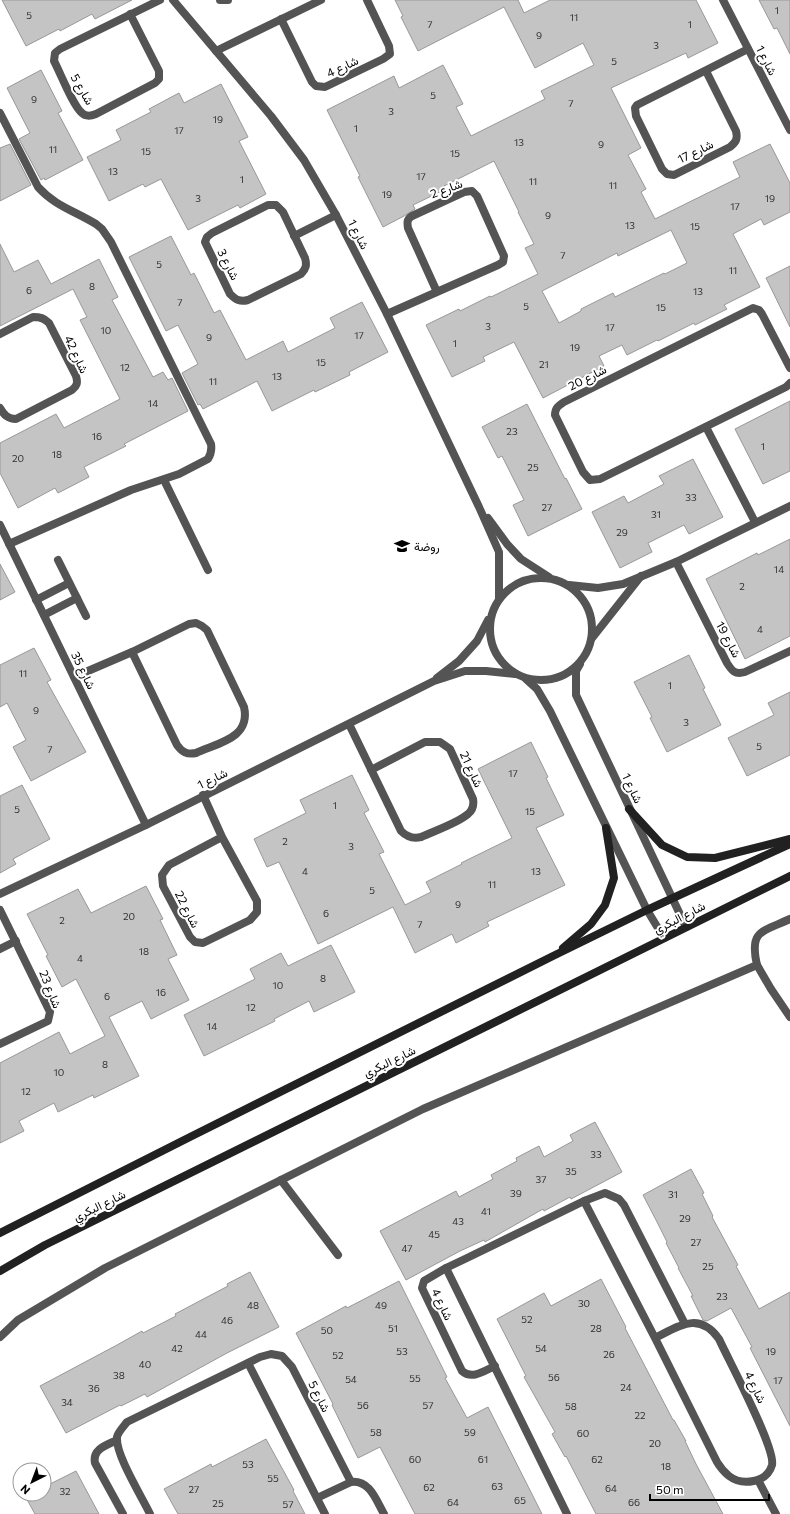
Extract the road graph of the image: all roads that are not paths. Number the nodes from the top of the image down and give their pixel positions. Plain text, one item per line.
1 (160, 0) edge
2 (173, 0) edge
3 (220, 0) edge
4 (228, 0) edge
5 (321, 0) edge
6 (367, 0) edge
7 (723, 0) edge
8 (130, 14) junction
9 (282, 19) junction
10 (748, 49) junction
11 (216, 51) junction
12 (706, 71) junction
13 (0, 113) edge
14 (790, 130) edge
15 (336, 215) junction
16 (294, 236) junction
17 (436, 292) junction
18 (387, 314) junction
19 (0, 334) edge
20 (790, 368) edge
21 (790, 383) edge
22 (0, 408) edge
23 (706, 428) junction
24 (164, 480) junction
25 (790, 506) edge
26 (479, 507) junction
27 (755, 522) junction
28 (0, 525) edge
29 (9, 544) junction
30 (58, 560) dead end
31 (676, 562) junction
32 (208, 570) dead end
33 (642, 575) junction
34 (550, 578) junction
35 (70, 583) junction
36 (569, 585) junction
37 (77, 598) junction
38 (499, 598) junction
39 (36, 600) junction
40 (491, 614) junction
41 (44, 615) junction
42 (86, 616) dead end
43 (592, 638) junction
44 (790, 651) edge
45 (132, 652) junction
46 (584, 657) junction
47 (516, 674) junction
48 (74, 677) junction
49 (525, 678) junction
50 (434, 681) junction
51 (349, 724) junction
52 (371, 770) junction
53 (203, 795) junction
54 (630, 809) junction
55 (146, 825) junction
56 (606, 828) junction
57 (222, 837) junction
58 (790, 839) edge
59 (790, 844) edge
60 (790, 876) edge
61 (0, 894) edge
62 (672, 898) junction
63 (0, 910) edge
64 (647, 910) junction
65 (790, 919) edge
66 (686, 927) junction
67 (664, 938) junction
68 (16, 941) junction
69 (0, 949) edge
70 (553, 956) junction
71 (758, 966) junction
72 (790, 1017) edge
73 (0, 1044) edge
74 (281, 1180) junction
75 (584, 1201) junction
76 (0, 1233) edge
77 (338, 1255) dead end
78 (446, 1268) junction
79 (0, 1271) edge
80 (685, 1324) junction
81 (0, 1337) edge
82 (655, 1338) junction
83 (248, 1363) junction
84 (495, 1366) junction
85 (117, 1440) junction
86 (758, 1480) junction
87 (351, 1482) junction
88 (317, 1498) junction
89 (123, 1514) edge
90 (150, 1514) edge
91 (325, 1514) edge
92 (384, 1514) edge
93 (567, 1514) edge
94 (776, 1514) edge

1 - 8 street, شارع 5
2 - 11 street, شارع 1
3 - 4 street
5 - 9 street
6 - 9 street, شارع 4
7 - 10 street, شارع 1
8 - 8 street, شارع 5
9 - 11 street
10 - 12 street, شارع 17
10 - 14 street, شارع 1
11 - 15 street, شارع 1
12 - 12 street, شارع 17
13 - 24 street
15 - 16 street
15 - 18 street, شارع 1
16 - 16 street, شارع 3
17 - 17 street, شارع 2
17 - 18 street, شارع 2
18 - 26 street, شارع 1
19 - 22 street, شارع 42
20 - 23 street, شارع 20
21 - 23 street, شارع 20
23 - 27 street
24 - 29 street
24 - 32 street
25 - 27 street
26 - 34 street, شارع 1
26 - 38 street, شارع 1
27 - 31 street
28 - 29 street, شارع 35
29 - 39 street, شارع 35
30 - 35 street
31 - 33 street
31 - 44 street, شارع 19
33 - 36 street
33 - 43 street
34 - 36 street
34 - 38 street
35 - 37 street
35 - 39 street
36 - 43 street
37 - 41 street
37 - 42 street
38 - 40 street
39 - 41 street, شارع 35
40 - 47 street
40 - 50 street, شارع 1
41 - 48 street, شارع 35
43 - 46 street
45 - 45 street
45 - 48 street
46 - 49 street
46 - 54 street, شارع 1
47 - 49 street
47 - 50 street, شارع 1
48 - 55 street, شارع 35
49 - 56 street
50 - 51 street, شارع 1
51 - 52 street, شارع 21
51 - 53 street, شارع 1
52 - 52 street, شارع 21
53 - 55 street, شارع 1
53 - 57 street, شارع 22
54 - 58 main road
54 - 62 street, شارع 1
55 - 61 street, شارع 1
56 - 64 street
56 - 70 main road
57 - 57 street, شارع 22
59 - 62 main road, شارع البكري
60 - 66 main road, شارع البكري
62 - 64 main road, شارع البكري
62 - 66 street, شارع 1
63 - 68 street, شارع 23
64 - 67 street
64 - 70 main road, شارع البكري
65 - 71 street
66 - 67 main road, شارع البكري
67 - 79 main road, شارع البكري
68 - 69 street
68 - 73 street, شارع 23
70 - 76 main road, شارع البكري
71 - 72 street
71 - 74 street
74 - 77 street
74 - 81 street
75 - 78 street, شارع 4
75 - 80 street, شارع 4
75 - 82 street
78 - 84 street, شارع 4
78 - 84 street, شارع 4
80 - 82 street, شارع 4
80 - 86 street, شارع 4
82 - 86 street
83 - 85 street, شارع 5
83 - 87 street, شارع 5
83 - 88 street
84 - 93 street, شارع 4
85 - 89 street
85 - 90 street
86 - 94 street
87 - 88 street
87 - 92 street
88 - 91 street

